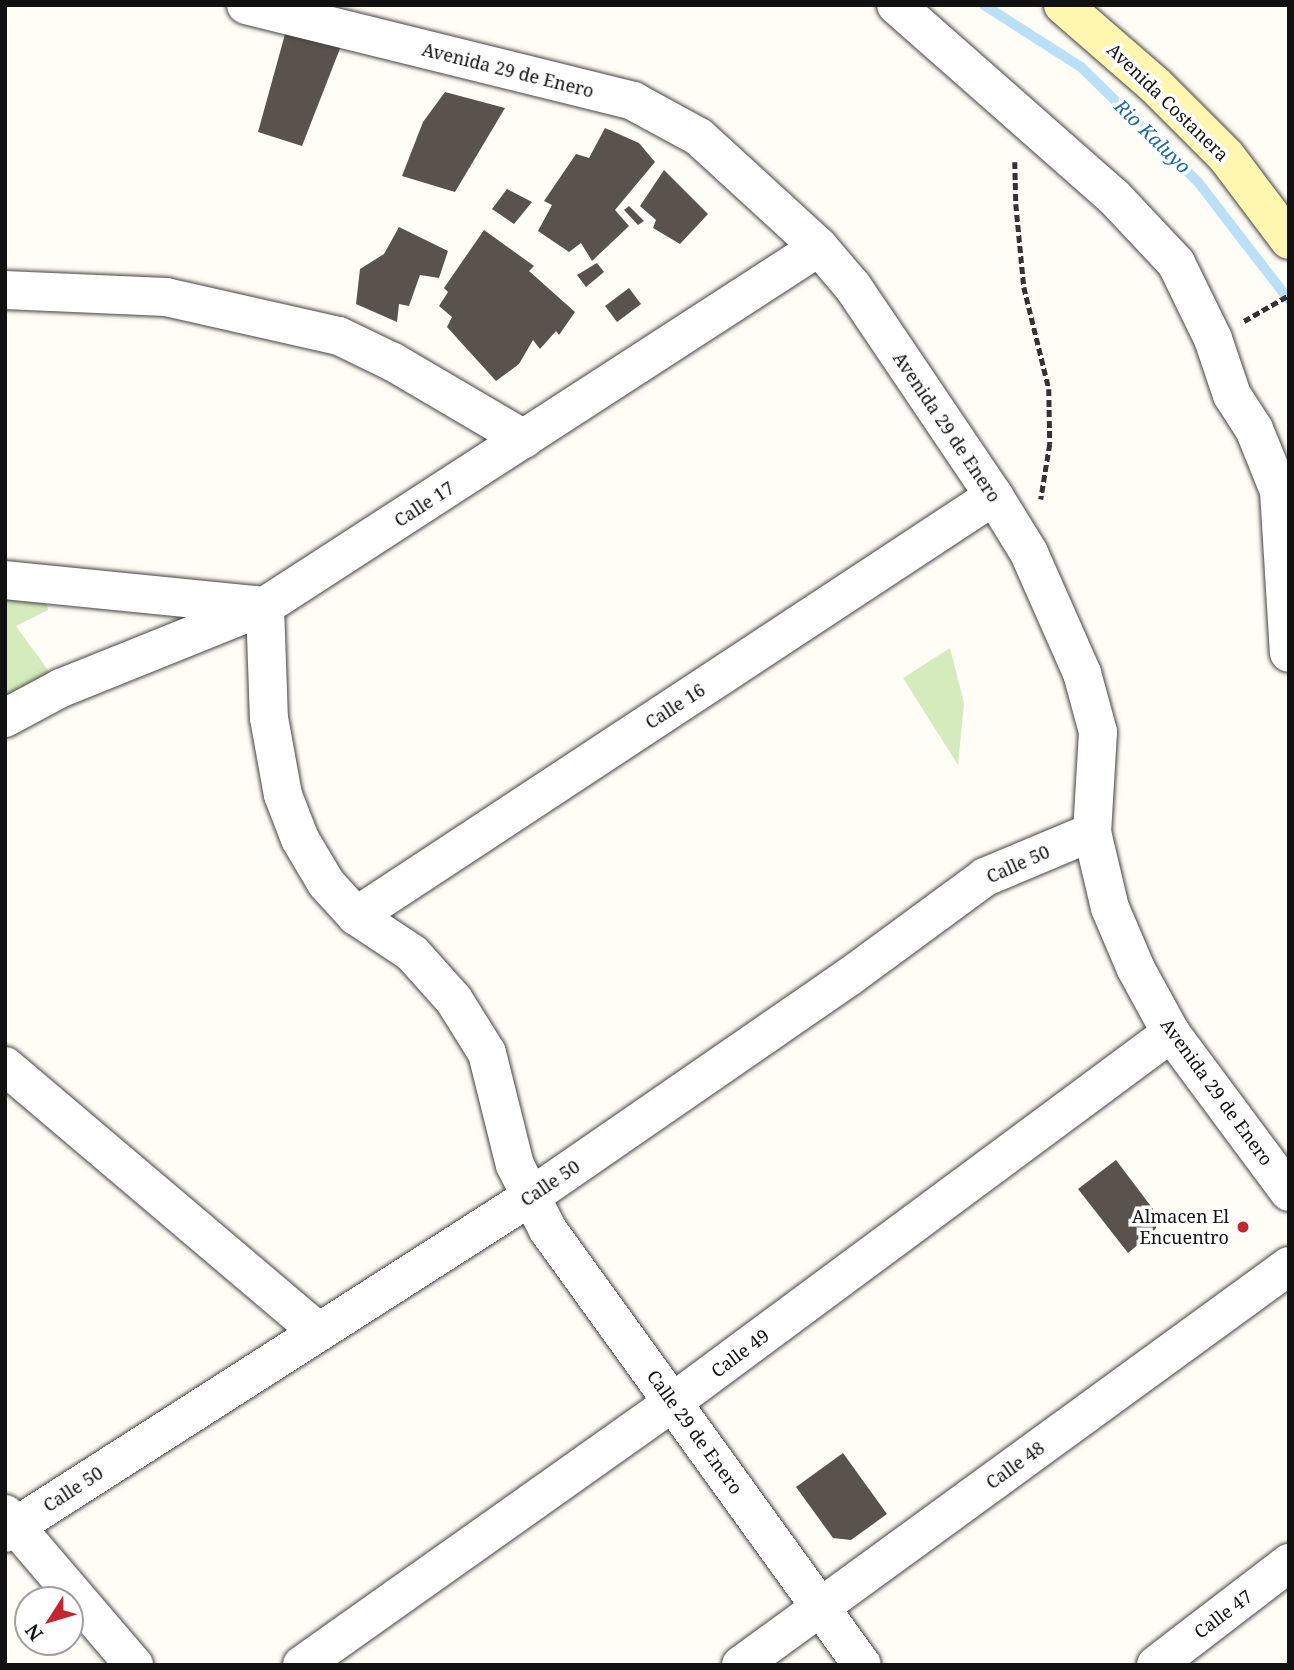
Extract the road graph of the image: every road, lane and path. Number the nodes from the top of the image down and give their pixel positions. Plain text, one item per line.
1 (246, 5) edge
2 (896, 5) edge
3 (1063, 5) edge
4 (1015, 108) junction
5 (1289, 240) edge
6 (819, 247) junction
7 (5, 290) edge
8 (1289, 295) edge
9 (1267, 308) dead end
10 (524, 439) junction
11 (995, 496) junction
12 (1029, 553) junction
13 (5, 580) edge
14 (265, 606) junction
15 (1289, 653) edge
16 (5, 718) edge
17 (1092, 832) junction
18 (356, 916) junction
19 (1171, 1033) junction
20 (5, 1066) edge
21 (1289, 1192) edge
22 (530, 1196) junction
23 (1289, 1266) edge
24 (317, 1331) junction
25 (673, 1402) junction
26 (8, 1525) edge
27 (1289, 1563) edge
28 (821, 1607) junction
29 (134, 1665) edge
30 (302, 1665) edge
31 (741, 1665) edge
32 (862, 1665) edge
33 (1156, 1665) edge

1 - 6 street, Avenida 29 de Enero
2 - 4 street
3 - 5 main road, Avenida Costanera
4 - 12 path
4 - 15 street
6 - 10 street, Calle 17
6 - 11 street, Avenida 29 de Enero
7 - 10 street
8 - 9 path
10 - 14 street, Calle 17
11 - 12 street, Avenida 29 de Enero
11 - 18 street, Calle 16
12 - 17 street, Avenida 29 de Enero
13 - 14 street
14 - 16 street, Calle 17
14 - 18 street, Calle 29 de Enero
17 - 19 street, Avenida 29 de Enero
17 - 22 street, Calle 50
18 - 22 street, Calle 29 de Enero
19 - 21 street, Avenida 29 de Enero
19 - 25 street, Calle 49
20 - 24 street
22 - 24 street, Calle 50
22 - 25 street, Calle 29 de Enero
23 - 28 street, Calle 48
24 - 26 street, Calle 50
25 - 28 street, Calle 29 de Enero
25 - 30 street, Calle 49
26 - 29 street
27 - 33 street, Calle 47
28 - 31 street, Calle 48
28 - 32 street, Calle 29 de Enero

